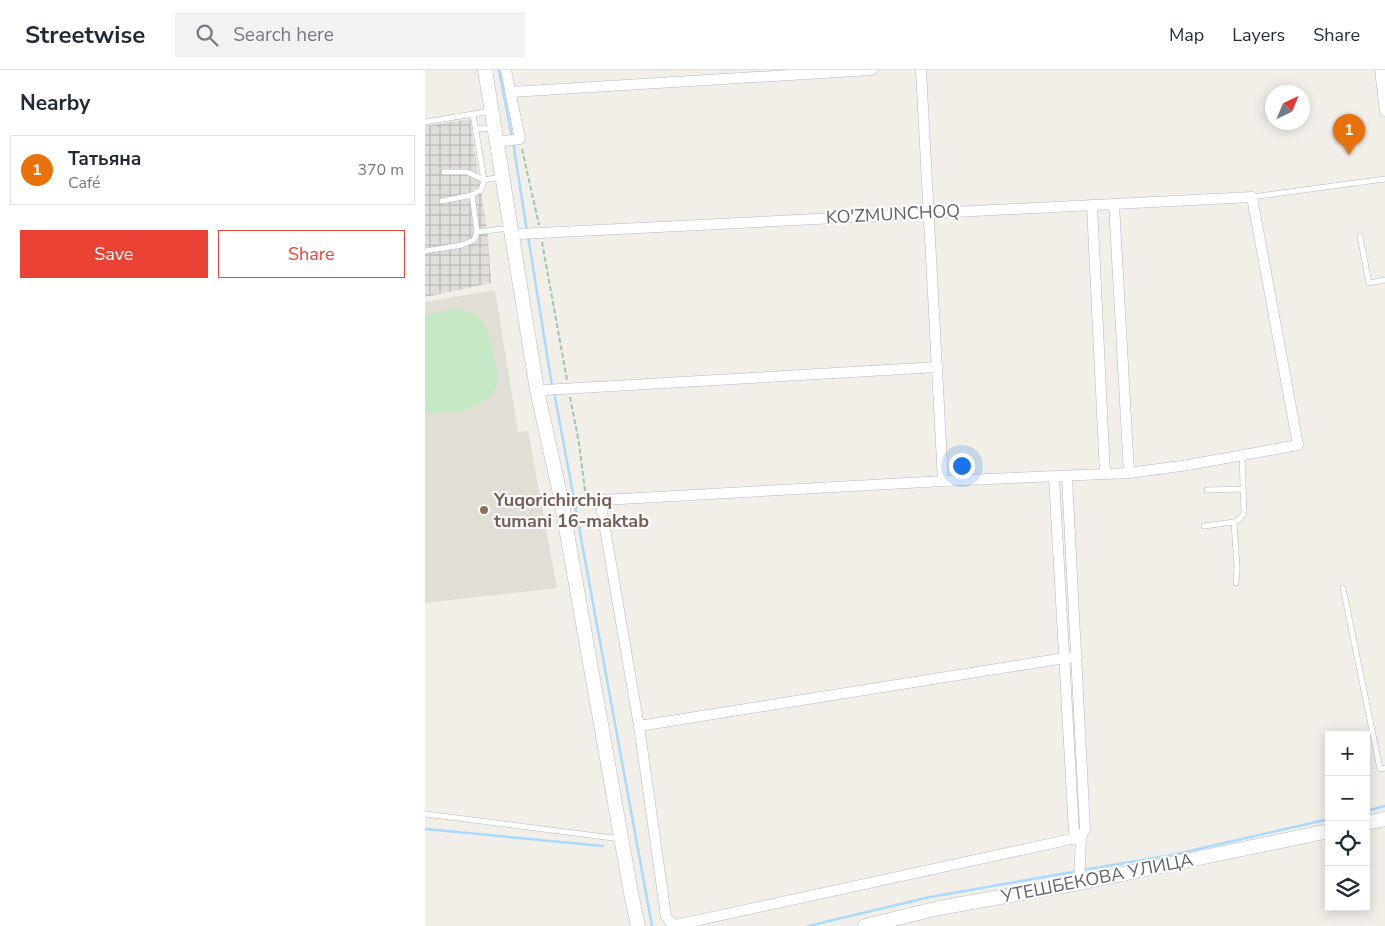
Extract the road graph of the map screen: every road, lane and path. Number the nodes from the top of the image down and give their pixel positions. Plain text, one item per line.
1 (485, 70) edge
2 (490, 70) edge
3 (506, 70) edge
4 (871, 70) edge
5 (921, 70) edge
6 (1380, 70) edge
7 (511, 92) junction
8 (491, 110) junction
9 (1385, 112) edge
10 (473, 114) junction
11 (425, 122) edge
12 (494, 128) junction
13 (476, 129) junction
14 (520, 139) junction
15 (505, 141) junction
16 (444, 172) dead end
17 (502, 177) junction
18 (1385, 179) edge
19 (484, 180) junction
20 (472, 195) junction
21 (1252, 197) junction
22 (442, 201) dead end
23 (1114, 204) junction
24 (1092, 205) junction
25 (928, 212) junction
26 (477, 232) junction
27 (517, 232) junction
28 (537, 233) junction
29 (1360, 236) dead end
30 (425, 251) edge
31 (1385, 280) edge
32 (938, 367) junction
33 (566, 389) junction
34 (548, 390) junction
35 (1242, 455) junction
36 (1129, 473) junction
37 (1105, 474) junction
38 (1054, 477) junction
39 (1067, 477) junction
40 (943, 481) junction
41 (1243, 489) junction
42 (1207, 490) dead end
43 (600, 500) junction
44 (584, 501) junction
45 (568, 502) junction
46 (1234, 522) junction
47 (1204, 526) dead end
48 (1236, 583) dead end
49 (1343, 588) dead end
50 (1077, 657) junction
51 (1065, 658) junction
52 (639, 726) junction
53 (1385, 768) edge
54 (425, 814) edge
55 (1385, 819) edge
56 (1370, 822) edge
57 (1325, 832) edge
58 (1081, 837) junction
59 (621, 839) junction
60 (1079, 883) junction
61 (639, 926) edge
62 (865, 926) edge

1 - 8 main road
2 - 15 main road
3 - 7 street
4 - 7 street
5 - 25 street
6 - 9 street
7 - 14 street
8 - 10 lane
8 - 12 main road
10 - 11 lane
10 - 13 lane
12 - 13 lane
12 - 17 main road
13 - 19 lane
14 - 15 street
14 - 28 path
15 - 27 main road
16 - 19 lane
17 - 19 lane
17 - 27 main road
18 - 21 lane
19 - 20 lane
20 - 22 lane
20 - 26 lane
21 - 23 street, KO'ZMUNCHOQ
21 - 35 street
23 - 24 street, KO'ZMUNCHOQ
23 - 36 street
24 - 25 street, KO'ZMUNCHOQ
24 - 37 street
25 - 28 street, KO'ZMUNCHOQ
25 - 32 street
26 - 27 lane
26 - 30 lane
27 - 28 street, KO'ZMUNCHOQ
27 - 34 main road
27 - 59 main road
28 - 33 path
29 - 31 lane
32 - 33 street
32 - 40 street
33 - 34 street
33 - 44 path
34 - 45 main road
35 - 36 street
35 - 41 lane
36 - 37 street
37 - 39 street
38 - 39 street
38 - 40 street
38 - 51 street
39 - 50 street
40 - 43 street
41 - 42 lane
41 - 46 lane
43 - 44 street
43 - 52 street
44 - 45 street
45 - 61 main road
46 - 47 lane
46 - 48 lane
49 - 53 lane
50 - 51 street
50 - 58 street
51 - 52 street
51 - 58 street
52 - 58 street
54 - 59 lane
55 - 56 main road
57 - 60 main road, УТЕШБЕКОВА УЛИЦА
58 - 60 street
59 - 61 main road
60 - 62 main road, УТЕШБЕКОВА УЛИЦА

